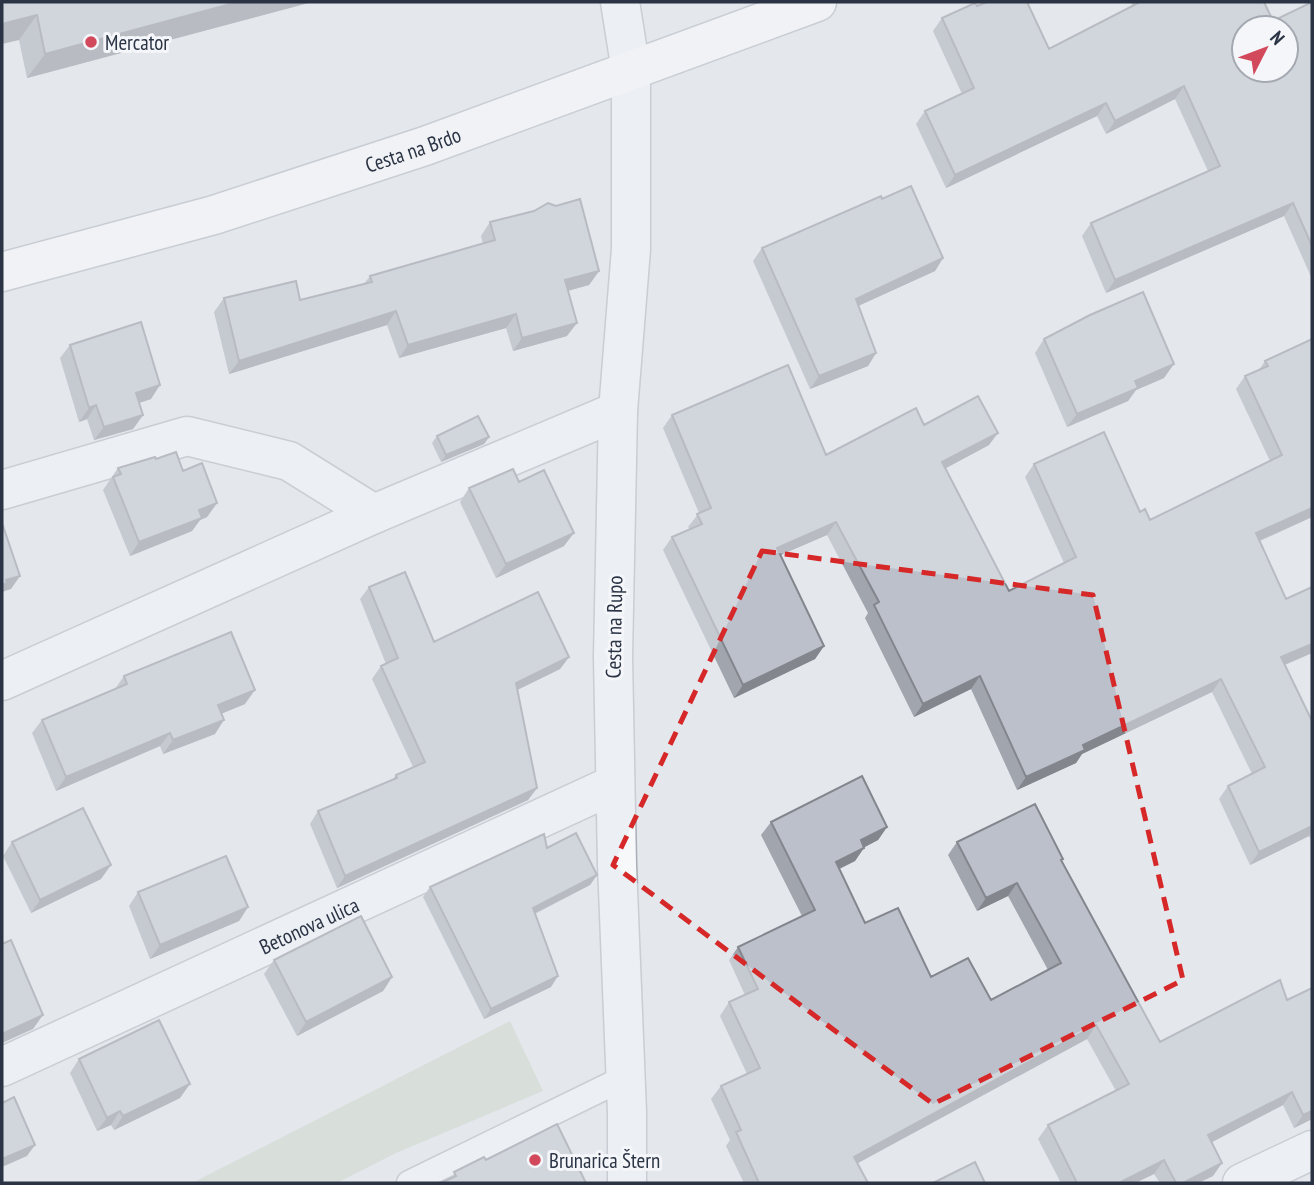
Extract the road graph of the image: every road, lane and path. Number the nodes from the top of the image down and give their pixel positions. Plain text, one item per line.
1 (621, 2) edge
2 (817, 2) edge
3 (631, 71) junction
4 (2, 272) edge
5 (618, 411) junction
6 (2, 490) edge
7 (374, 514) junction
8 (2, 681) edge
9 (615, 784) junction
10 (2, 1067) edge
11 (626, 1077) junction
12 (1312, 1150) edge
13 (409, 1183) edge
14 (627, 1183) edge
15 (1242, 1183) edge

1 - 3 street, Cesta na Rupo
2 - 3 street, Cesta na Brdo
3 - 4 street, Cesta na Brdo
3 - 5 street, Cesta na Rupo
5 - 7 street
5 - 9 street, Cesta na Rupo
6 - 7 street
7 - 8 street
9 - 10 street, Betonova ulica
9 - 11 street, Cesta na Rupo
11 - 13 lane
11 - 14 street, Cesta na Rupo
12 - 15 street

